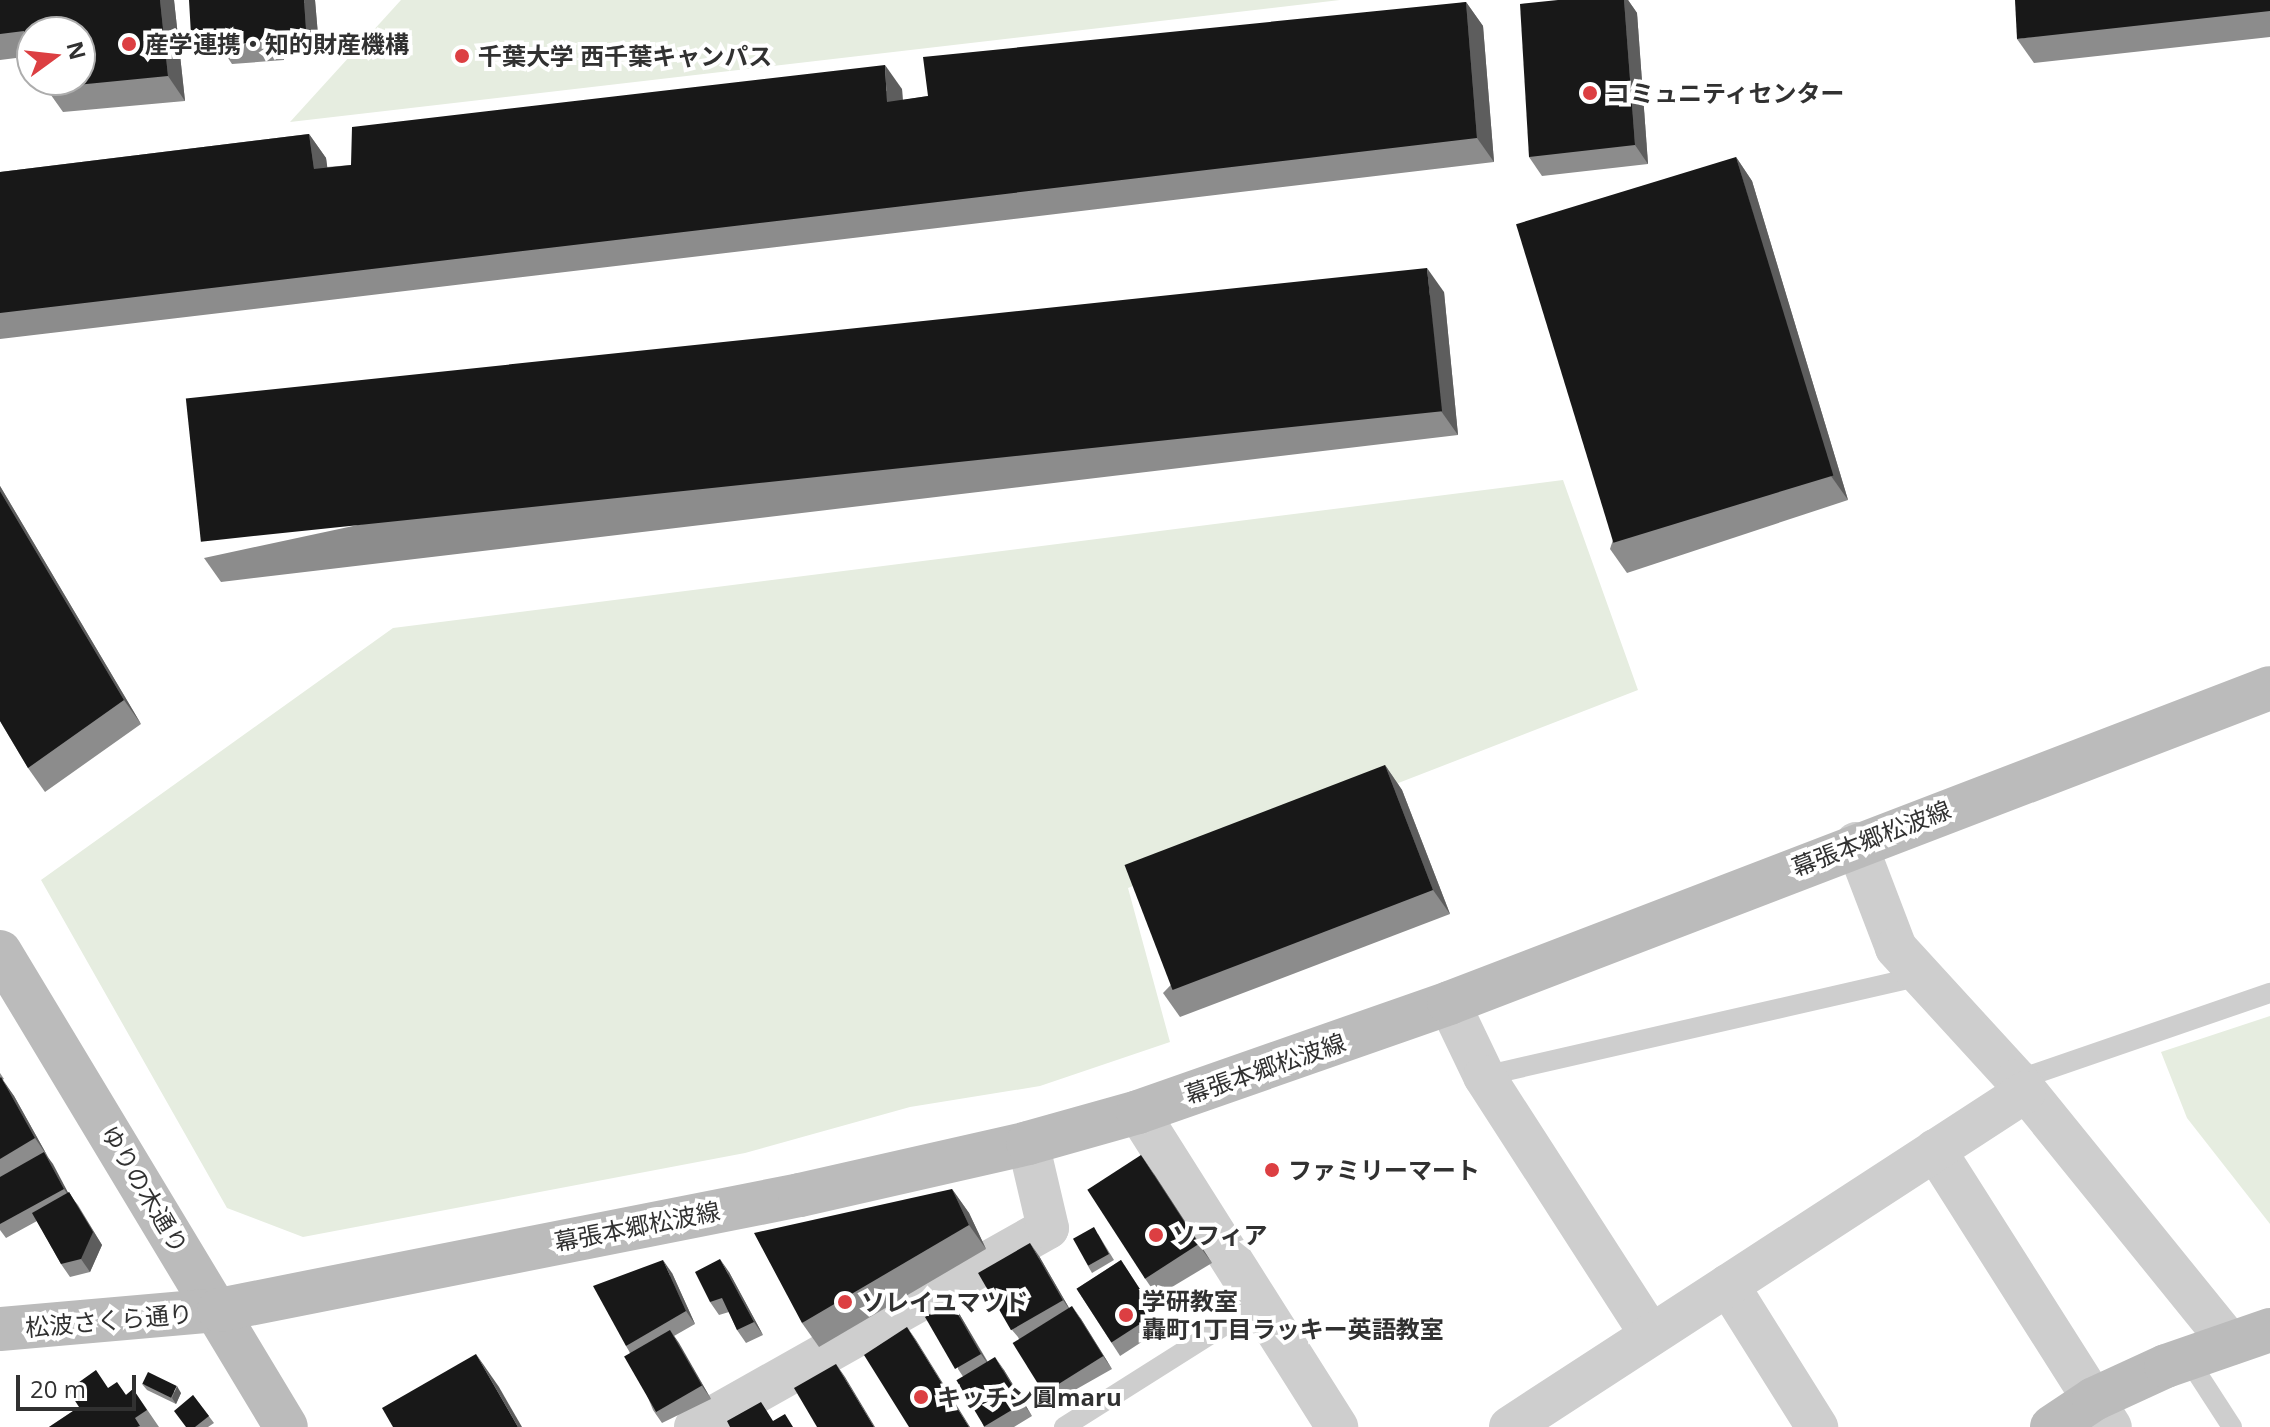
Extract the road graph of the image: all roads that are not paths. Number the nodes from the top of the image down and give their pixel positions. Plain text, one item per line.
1 (2270, 688) edge
2 (1856, 843) junction
3 (0, 952) edge
4 (1919, 976) junction
5 (2270, 993) edge
6 (1449, 1003) junction
7 (1484, 1076) junction
8 (2021, 1086) junction
9 (1138, 1112) junction
10 (1028, 1143) junction
11 (1935, 1150) junction
12 (1728, 1285) junction
13 (1260, 1303) junction
14 (219, 1310) junction
15 (0, 1329) edge
16 (1651, 1335) junction
17 (2251, 1337) edge
18 (2188, 1359) junction
19 (2102, 1413) edge
20 (286, 1427) edge
21 (695, 1427) edge
22 (1064, 1427) edge
23 (1337, 1427) edge
24 (1510, 1427) edge
25 (1817, 1427) edge
26 (2052, 1427) edge
27 (2232, 1427) edge

1 - 2 street, 幕張本郷松波線
2 - 4 street
2 - 6 street, 幕張本郷松波線
3 - 14 street, ゆりの木通り
4 - 7 lane
4 - 8 street
5 - 8 lane
6 - 7 street
6 - 9 street, 幕張本郷松波線
7 - 16 street
8 - 11 street
8 - 17 street
9 - 10 street, 幕張本郷松波線
9 - 13 street
10 - 14 street, 幕張本郷松波線
10 - 21 street
11 - 12 street
11 - 19 street
12 - 16 street
12 - 25 street
13 - 22 lane
13 - 23 street
14 - 15 street, 松波さくら通り
14 - 20 street, ゆりの木通り
16 - 24 street
17 - 18 street
18 - 19 street
18 - 27 lane
19 - 26 street

